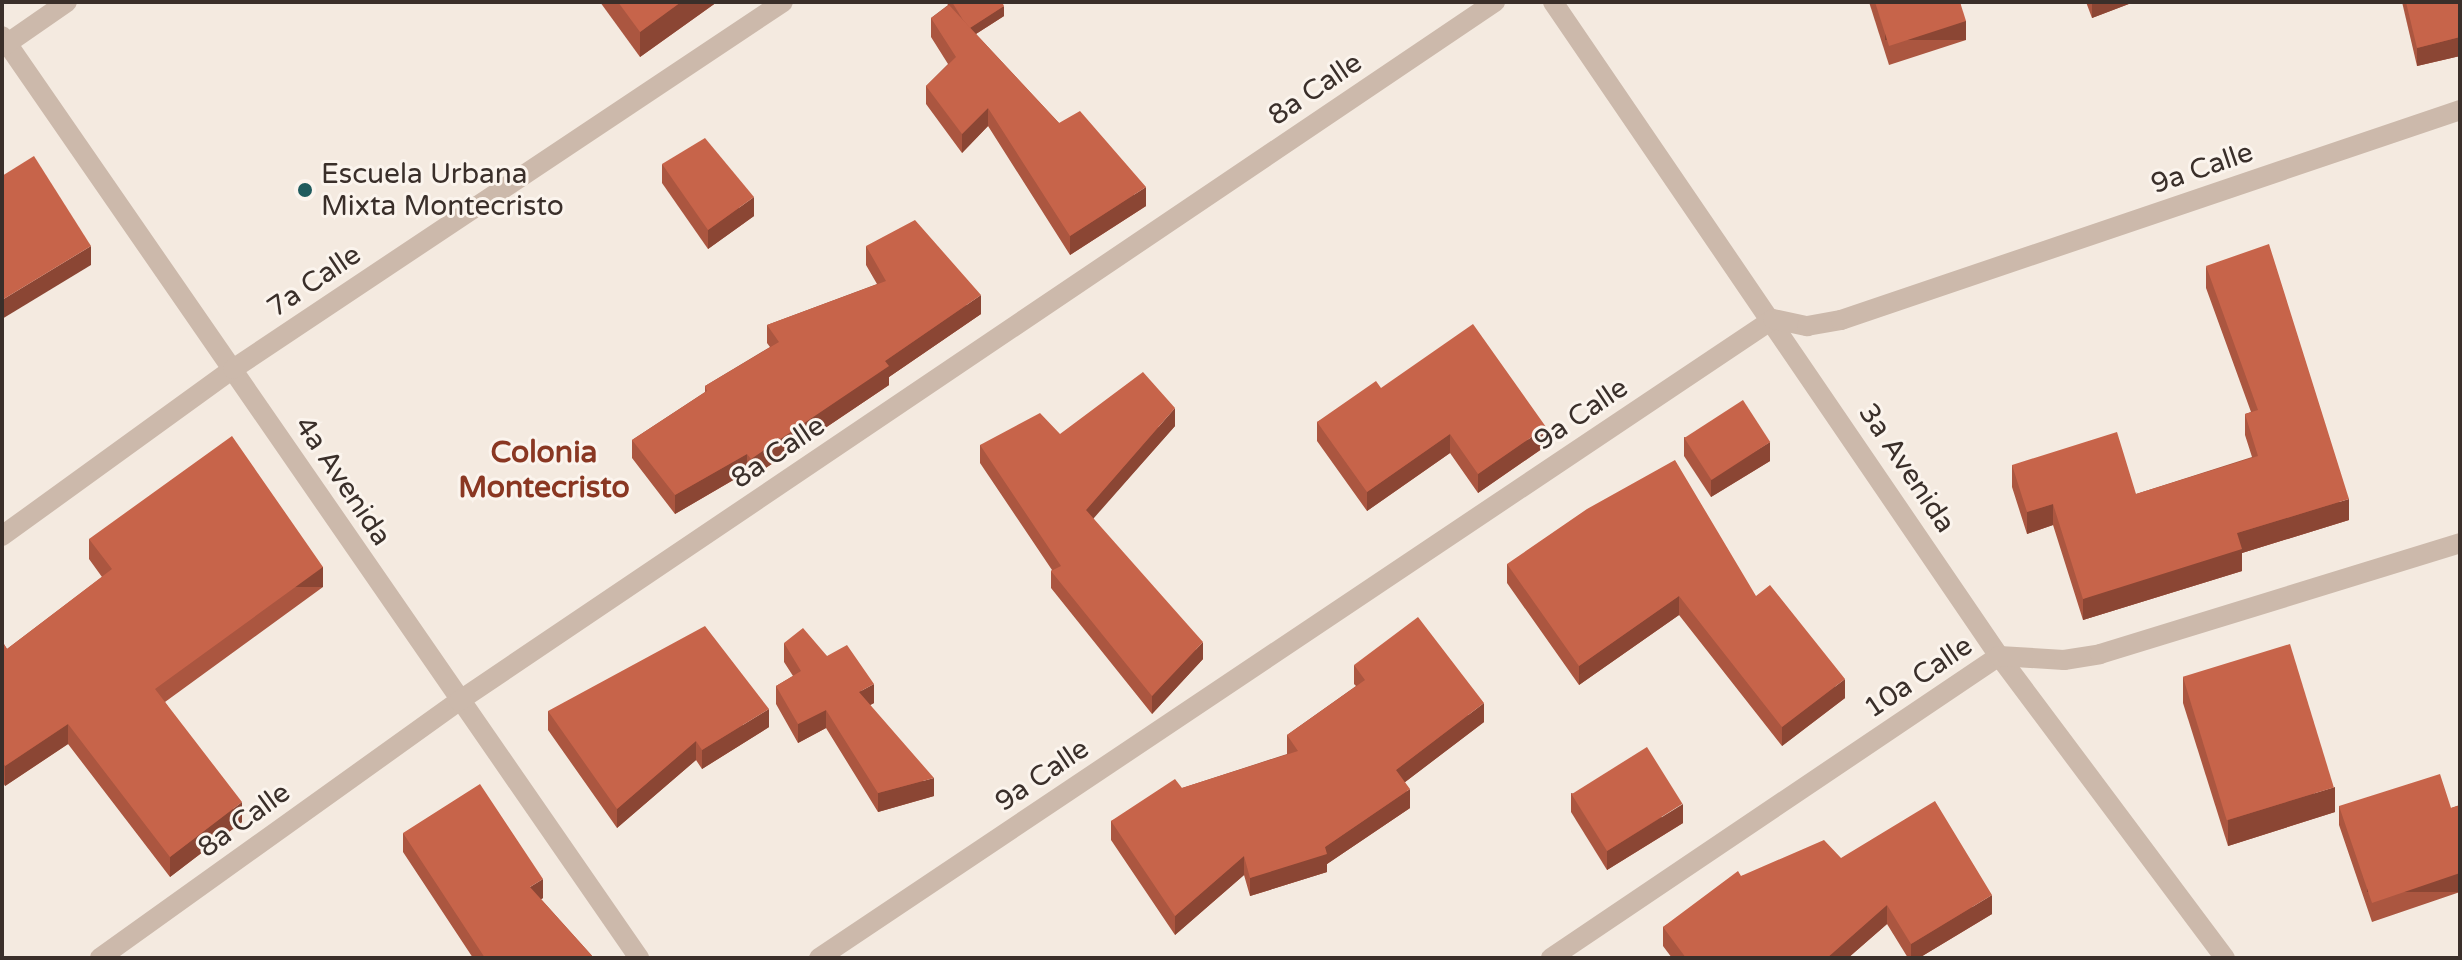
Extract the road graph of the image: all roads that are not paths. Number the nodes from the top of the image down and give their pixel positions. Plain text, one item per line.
1 (67, 2) edge
2 (783, 2) edge
3 (1495, 2) edge
4 (1553, 2) edge
5 (4, 42) edge
6 (2460, 110) edge
7 (1773, 319) junction
8 (233, 369) junction
9 (2, 536) edge
10 (2460, 543) edge
11 (1999, 656) junction
12 (459, 701) junction
13 (100, 958) edge
14 (639, 958) edge
15 (819, 958) edge
16 (1551, 958) edge
17 (2225, 958) edge

1 - 5 street
2 - 8 street, 7a Calle
3 - 12 street, 8a Calle
4 - 7 street, 3a Avenida
5 - 8 street, 4a Avenida
6 - 7 street, 9a Calle
7 - 11 street, 3a Avenida
7 - 15 street, 9a Calle
8 - 9 street, 7a Calle
8 - 12 street, 4a Avenida
10 - 11 street, 10a Calle
11 - 16 street, 10a Calle
11 - 17 street, 3a Avenida
12 - 13 street, 8a Calle
12 - 14 street, 4a Avenida

